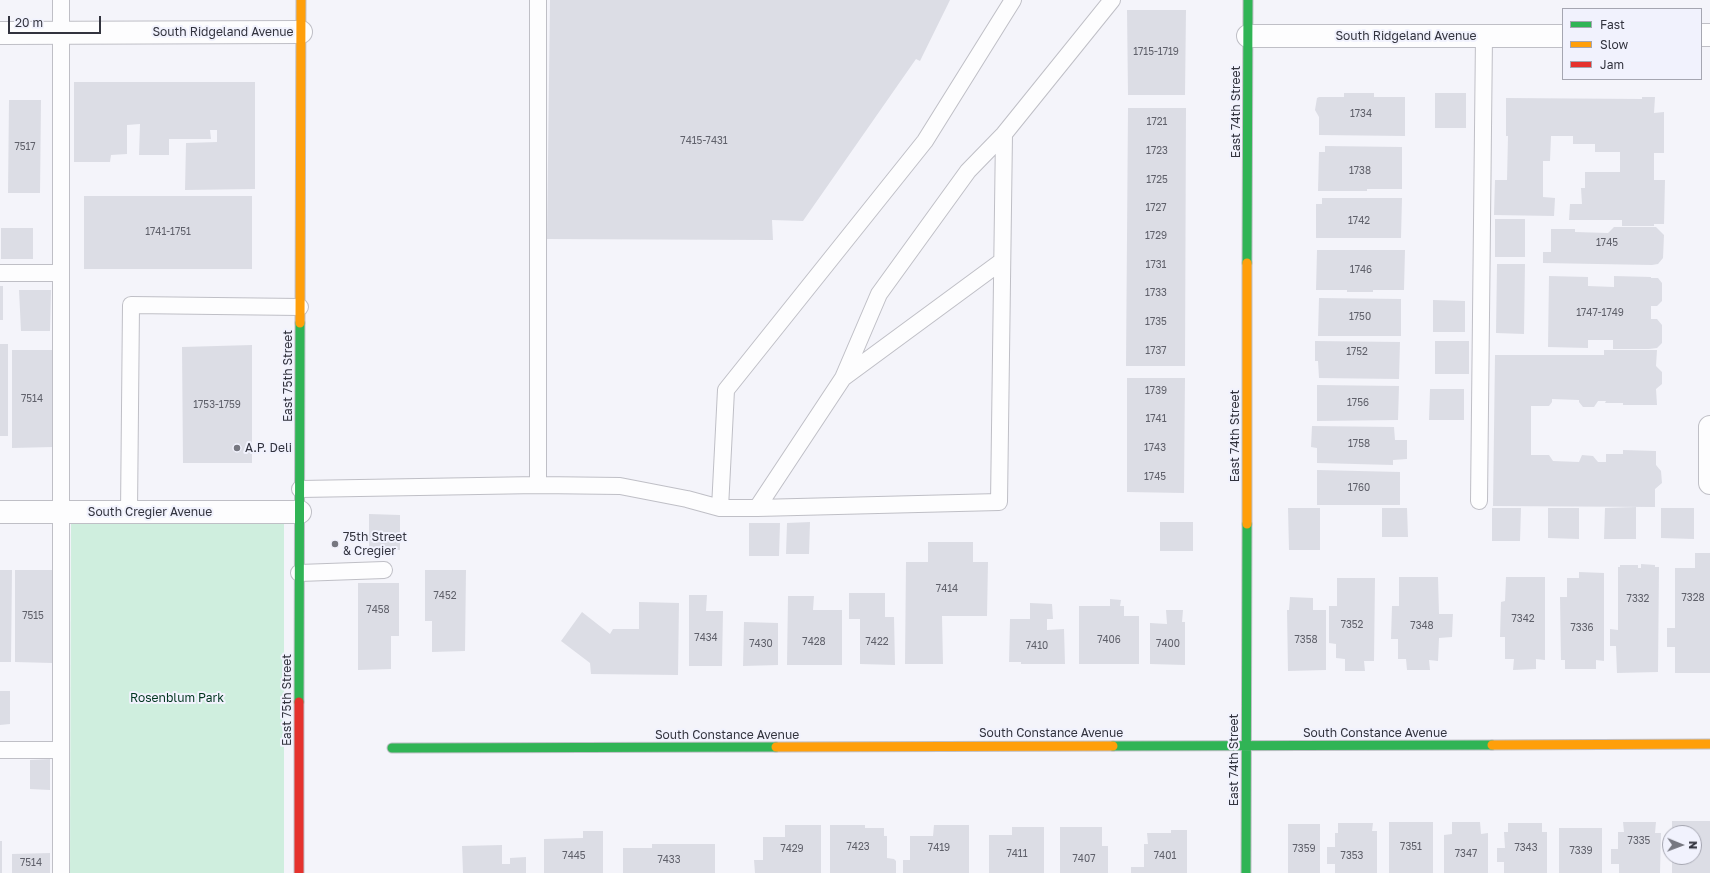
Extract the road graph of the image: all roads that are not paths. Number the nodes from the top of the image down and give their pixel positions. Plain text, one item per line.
1 (61, 0) edge
2 (301, 0) edge
3 (538, 0) edge
4 (1013, 0) edge
5 (1112, 0) edge
6 (1248, 0) edge
7 (301, 32) junction
8 (0, 33) edge
9 (62, 33) junction
10 (1248, 36) junction
11 (1484, 36) junction
12 (1562, 36) edge
13 (1004, 134) junction
14 (1002, 261) junction
15 (0, 273) edge
16 (61, 273) junction
17 (300, 307) junction
18 (843, 378) junction
19 (1710, 427) edge
20 (1710, 483) edge
21 (538, 485) junction
22 (300, 489) junction
23 (1479, 501) dead end
24 (720, 508) junction
25 (757, 508) junction
26 (0, 512) edge
27 (61, 512) junction
28 (129, 512) junction
29 (300, 512) junction
30 (384, 570) dead end
31 (299, 573) junction
32 (1710, 744) edge
33 (1246, 745) junction
34 (392, 748) dead end
35 (0, 750) edge
36 (61, 750) junction
37 (61, 873) edge
38 (299, 873) edge
39 (1246, 873) edge

1 - 9 lane
2 - 7 street, East 75th Street
3 - 21 lane
4 - 24 lane
5 - 13 lane
6 - 10 street, East 74th Street
7 - 9 street, South Ridgeland Avenue
7 - 17 street, East 75th Street
8 - 9 street, South Ridgeland Avenue
9 - 16 lane
10 - 11 street, South Ridgeland Avenue
10 - 33 street, East 74th Street
11 - 12 street, South Ridgeland Avenue
11 - 23 lane
13 - 14 lane
13 - 18 lane
14 - 18 lane
14 - 25 lane
15 - 16 lane
16 - 27 lane
17 - 22 street, East 75th Street
17 - 28 lane
18 - 25 lane
19 - 20 street
21 - 22 lane
21 - 24 lane
22 - 29 street, East 75th Street
24 - 25 lane
26 - 27 street, South Cregier Avenue
27 - 28 street, South Cregier Avenue
27 - 36 lane
28 - 29 street, South Cregier Avenue
29 - 31 street, East 75th Street
30 - 31 lane
31 - 38 street, East 75th Street
32 - 33 street, South Constance Avenue
33 - 34 street, South Constance Avenue
33 - 39 street, East 74th Street
35 - 36 lane
36 - 37 lane

